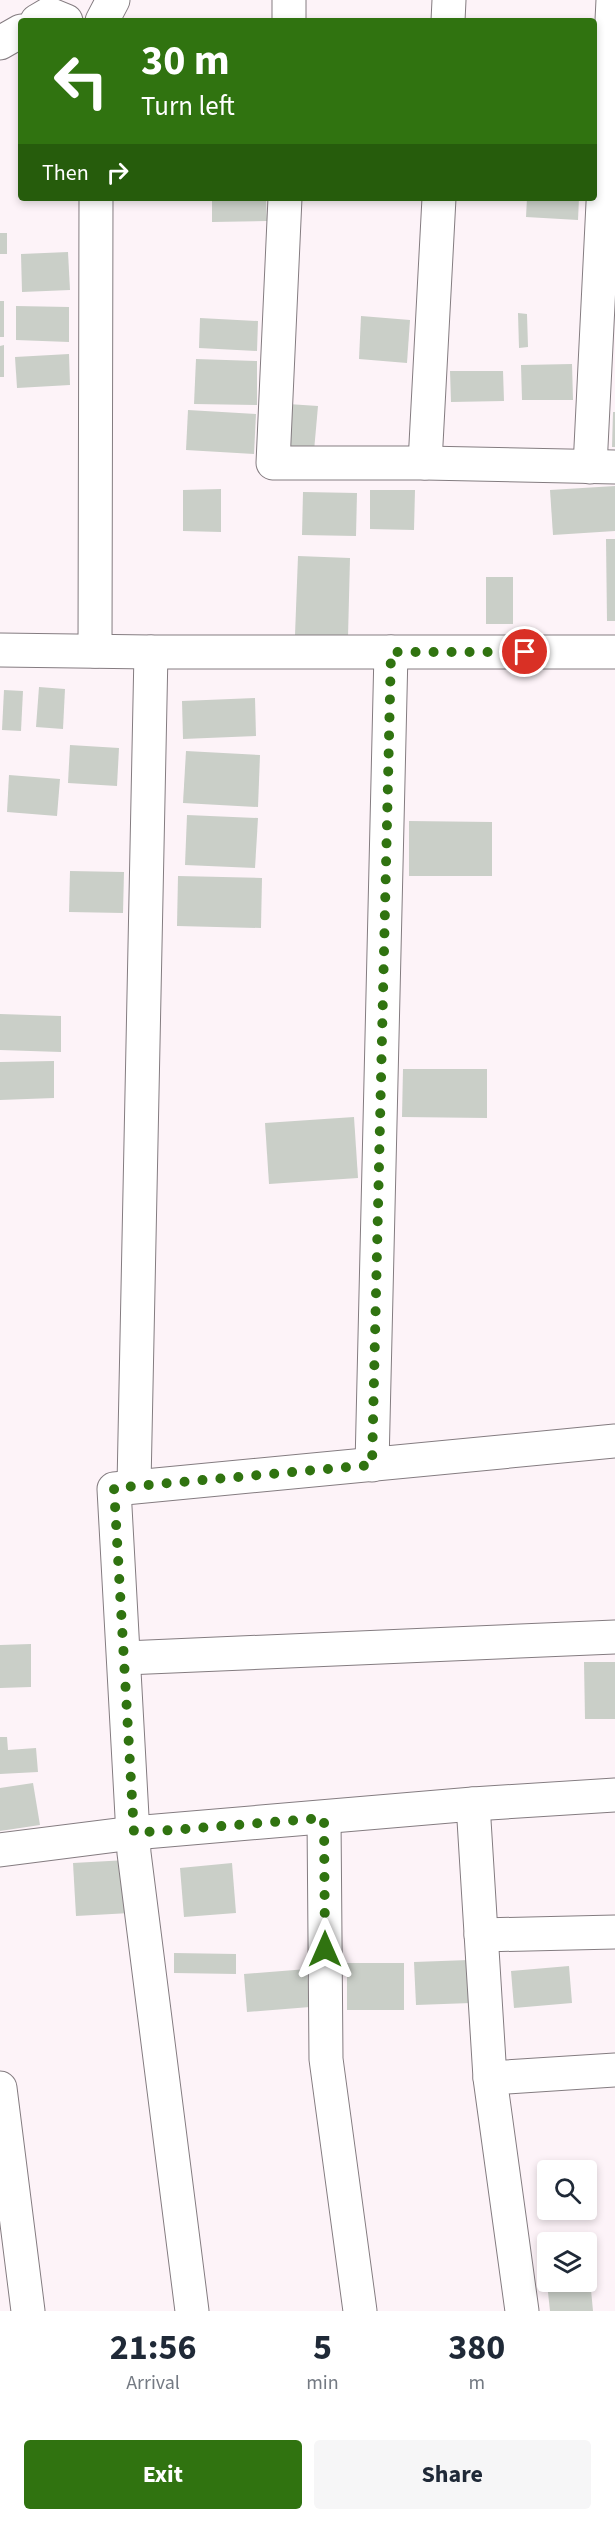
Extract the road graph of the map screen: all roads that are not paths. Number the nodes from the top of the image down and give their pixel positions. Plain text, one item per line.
1 (112, 0) edge
2 (289, 0) edge
3 (449, 0) edge
4 (613, 0) edge
5 (42, 18) edge
6 (59, 18) edge
7 (103, 18) edge
8 (289, 18) edge
9 (448, 18) edge
10 (18, 33) edge
11 (0, 43) edge
12 (96, 201) edge
13 (285, 201) edge
14 (439, 201) edge
15 (425, 463) junction
16 (602, 467) edge
17 (0, 650) edge
18 (96, 651) junction
19 (151, 652) junction
20 (391, 652) junction
21 (615, 652) edge
22 (615, 1441) edge
23 (372, 1465) junction
24 (134, 1485) junction
25 (615, 1638) edge
26 (125, 1658) junction
27 (615, 1795) edge
28 (473, 1804) junction
29 (324, 1818) junction
30 (134, 1833) junction
31 (0, 1850) edge
32 (615, 1932) edge
33 (481, 1935) junction
34 (615, 2070) edge
35 (490, 2078) junction
36 (0, 2088) edge
37 (28, 2311) edge
38 (192, 2311) edge
39 (360, 2311) edge
40 (522, 2311) edge

1 - 7 street
2 - 8 street
3 - 9 street
4 - 16 street
5 - 6 street
10 - 11 street
12 - 18 street
13 - 15 street
14 - 15 street
15 - 16 street
17 - 18 street
18 - 19 street
19 - 20 street
19 - 24 street
20 - 21 street
20 - 23 street
22 - 23 street
23 - 24 street
24 - 26 street
25 - 26 street
26 - 30 street
27 - 28 street
28 - 29 street
28 - 33 street
29 - 30 street
29 - 39 street
30 - 31 street
30 - 38 street
32 - 33 street
33 - 35 street
34 - 35 street
35 - 40 street
36 - 37 street

